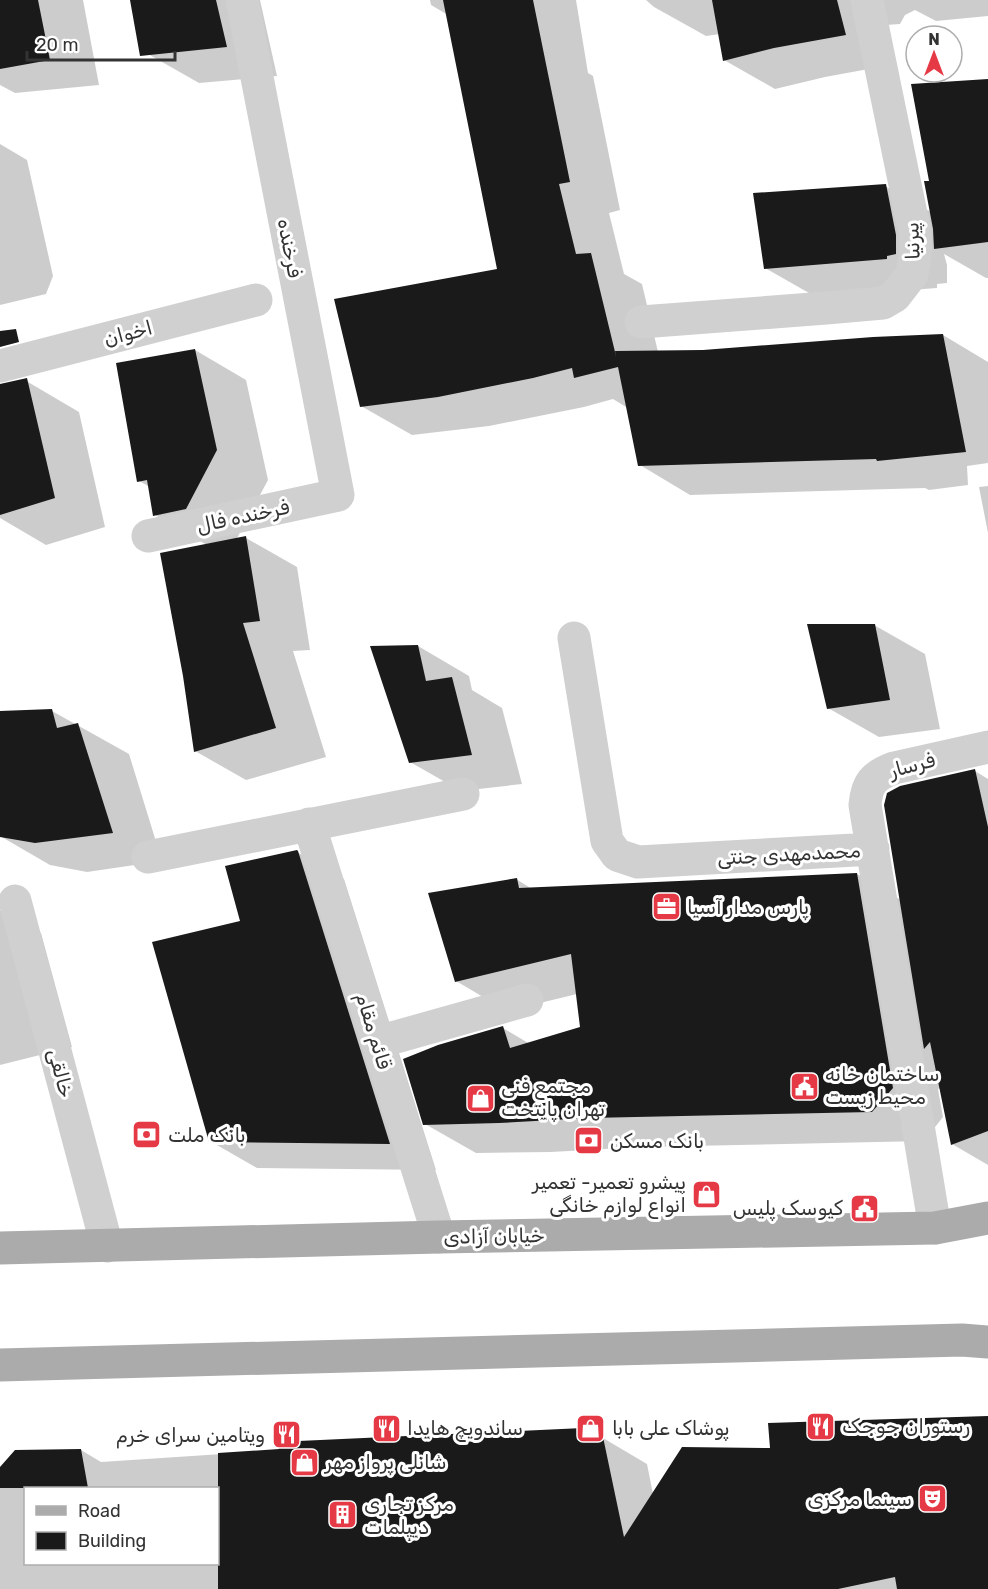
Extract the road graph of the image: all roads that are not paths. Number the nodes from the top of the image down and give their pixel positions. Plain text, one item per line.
1 (242, 0) edge
2 (867, 0) edge
3 (256, 300) dead end
4 (641, 321) dead end
5 (0, 366) edge
6 (338, 495) joint
7 (147, 536) dead end
8 (574, 638) dead end
9 (988, 747) edge
10 (463, 794) dead end
11 (309, 824) junction
12 (873, 849) junction
13 (148, 857) dead end
14 (15, 901) dead end
15 (527, 1000) dead end
16 (378, 1042) junction
17 (988, 1218) edge
18 (935, 1228) junction
19 (439, 1237) junction
20 (106, 1246) junction
21 (0, 1248) edge
22 (988, 1342) edge
23 (0, 1365) edge

1 - 6 street, فرخنده
2 - 4 street, پیرنیا
3 - 5 street, اخوان
6 - 7 street, فرخنده فال
8 - 12 street, محمدمهدی جنتی
9 - 12 street, فرسار
10 - 11 street
11 - 13 street
11 - 16 street, قائم مقام
12 - 18 street, محمدمهدی جنتی
14 - 20 street, خالقی
15 - 16 street
16 - 19 street, قائم مقام
17 - 18 main road, خیابان آزادی
18 - 19 main road, خیابان آزادی
19 - 20 main road, خیابان آزادی
20 - 21 main road, خیابان آزادی
22 - 23 main road

